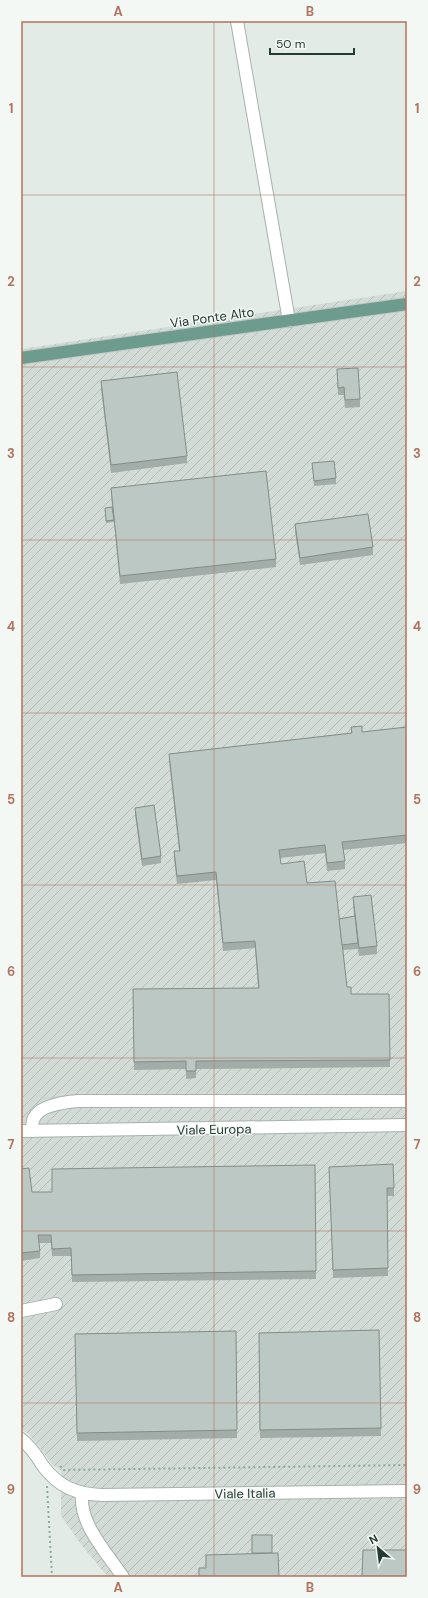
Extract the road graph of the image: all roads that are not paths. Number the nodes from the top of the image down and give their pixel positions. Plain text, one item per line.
1 (237, 21) edge
2 (407, 304) edge
3 (289, 321) junction
4 (21, 358) edge
5 (407, 1101) edge
6 (407, 1125) edge
7 (26, 1131) edge
8 (56, 1304) dead end
9 (21, 1311) edge
10 (24, 1434) edge
11 (407, 1491) edge
12 (82, 1494) junction
13 (123, 1577) edge

1 - 3 street
2 - 3 main road, Via Ponte Alto
3 - 4 main road, Via Ponte Alto
5 - 7 street
6 - 7 street, Viale Europa
8 - 9 street
10 - 12 street
11 - 12 street, Viale Italia
12 - 13 street

